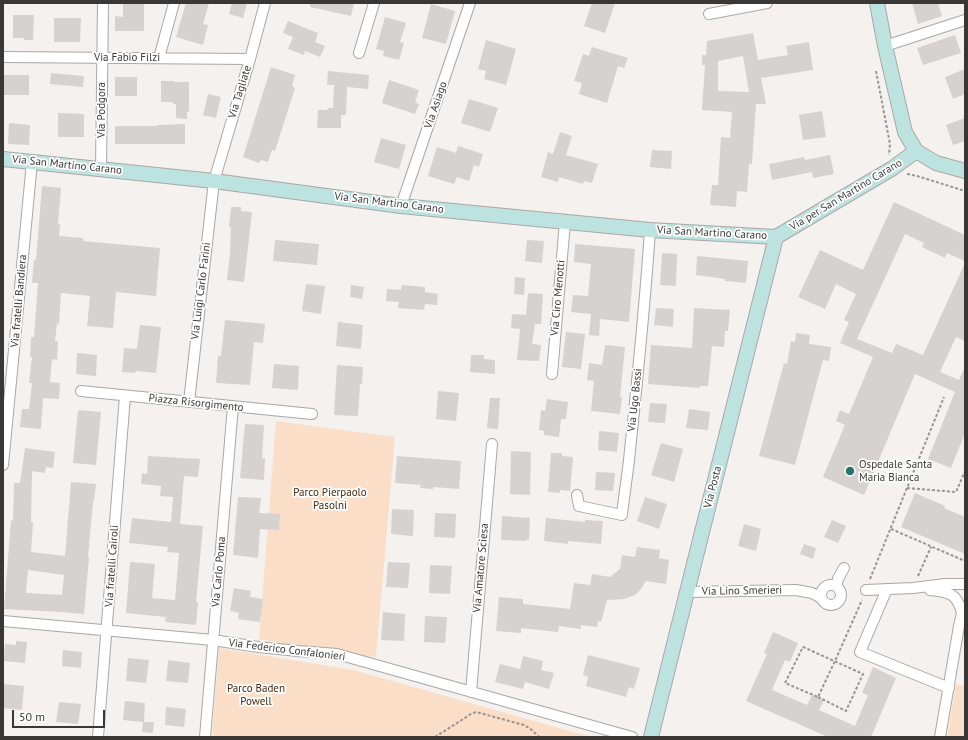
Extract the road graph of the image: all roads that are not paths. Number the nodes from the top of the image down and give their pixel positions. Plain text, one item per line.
1 (103, 3) edge
2 (174, 3) edge
3 (265, 3) edge
4 (374, 3) edge
5 (470, 3) edge
6 (767, 3) edge
7 (877, 3) edge
8 (709, 14) dead end
9 (965, 20) edge
10 (885, 46) junction
11 (359, 53) dead end
12 (3, 57) edge
13 (102, 58) junction
14 (159, 58) junction
15 (250, 59) junction
16 (916, 151) junction
17 (3, 159) edge
18 (32, 162) junction
19 (101, 169) junction
20 (965, 172) edge
21 (214, 181) junction
22 (401, 206) junction
23 (565, 222) junction
24 (650, 230) junction
25 (776, 237) junction
26 (552, 374) dead end
27 (81, 391) dead end
28 (126, 396) junction
29 (189, 402) junction
30 (233, 406) junction
31 (312, 414) dead end
32 (492, 444) dead end
33 (3, 465) edge
34 (577, 495) dead end
35 (844, 568) dead end
36 (965, 584) edge
37 (831, 586) junction
38 (912, 588) junction
39 (887, 589) junction
40 (796, 590) junction
41 (866, 590) road end
42 (687, 592) junction
43 (821, 598) junction
44 (963, 610) edge
45 (3, 621) edge
46 (107, 631) junction
47 (213, 640) junction
48 (949, 688) junction
49 (471, 692) junction
50 (98, 737) edge
51 (205, 737) edge
52 (632, 737) edge
53 (651, 737) edge
54 (940, 737) edge

1 - 13 street, Via Podgora
2 - 14 street
3 - 15 street, Via Tagliate
4 - 11 street
5 - 22 street, Via Asiago
6 - 8 street
7 - 10 street
9 - 10 street
10 - 16 street
12 - 13 street, Via Fabio Filzi
13 - 14 street, Via Fabio Filzi
13 - 19 street, Via Podgora
14 - 15 street, Via Fabio Filzi
15 - 21 street, Via Tagliate
16 - 20 street
16 - 25 street, Via per San Martino Carano
17 - 18 street, Via San Martino Carano
18 - 19 street, Via San Martino Carano
18 - 33 street, Via fratelli Bandiera
19 - 21 street, Via San Martino Carano
21 - 22 street, Via San Martino Carano
21 - 29 street, Via Luigi Carlo Farini
22 - 23 street, Via San Martino Carano
23 - 24 street, Via San Martino Carano
23 - 26 street, Via Ciro Menotti
24 - 25 street, Via San Martino Carano
24 - 34 street, Via Ugo Bassi
25 - 42 street, Via Posta
27 - 28 street, Piazza Risorgimento
28 - 29 street, Piazza Risorgimento
28 - 46 street, Via fratelli Cairoli
29 - 30 street, Piazza Risorgimento
30 - 31 street, Piazza Risorgimento
30 - 47 street, Via Carlo Poma
32 - 49 street, Via Amatore Sciesa
35 - 37 street, Via Lino Smerieri
36 - 38 street
37 - 40 street, Via Lino Smerieri
37 - 43 street, Via Lino Smerieri
37 - 43 street, Via Lino Smerieri
38 - 39 street
38 - 44 street
39 - 41 street
39 - 48 street
40 - 42 street, Via Lino Smerieri
40 - 43 street, Via Lino Smerieri
42 - 53 street, Via Posta
44 - 48 street
45 - 46 street, Via Federico Confalonieri
46 - 47 street, Via Federico Confalonieri
46 - 50 street, Via fratelli Cairoli
47 - 49 street, Via Federico Confalonieri
47 - 51 street, Via Carlo Poma
48 - 54 street
49 - 52 street, Via Federico Confalonieri

